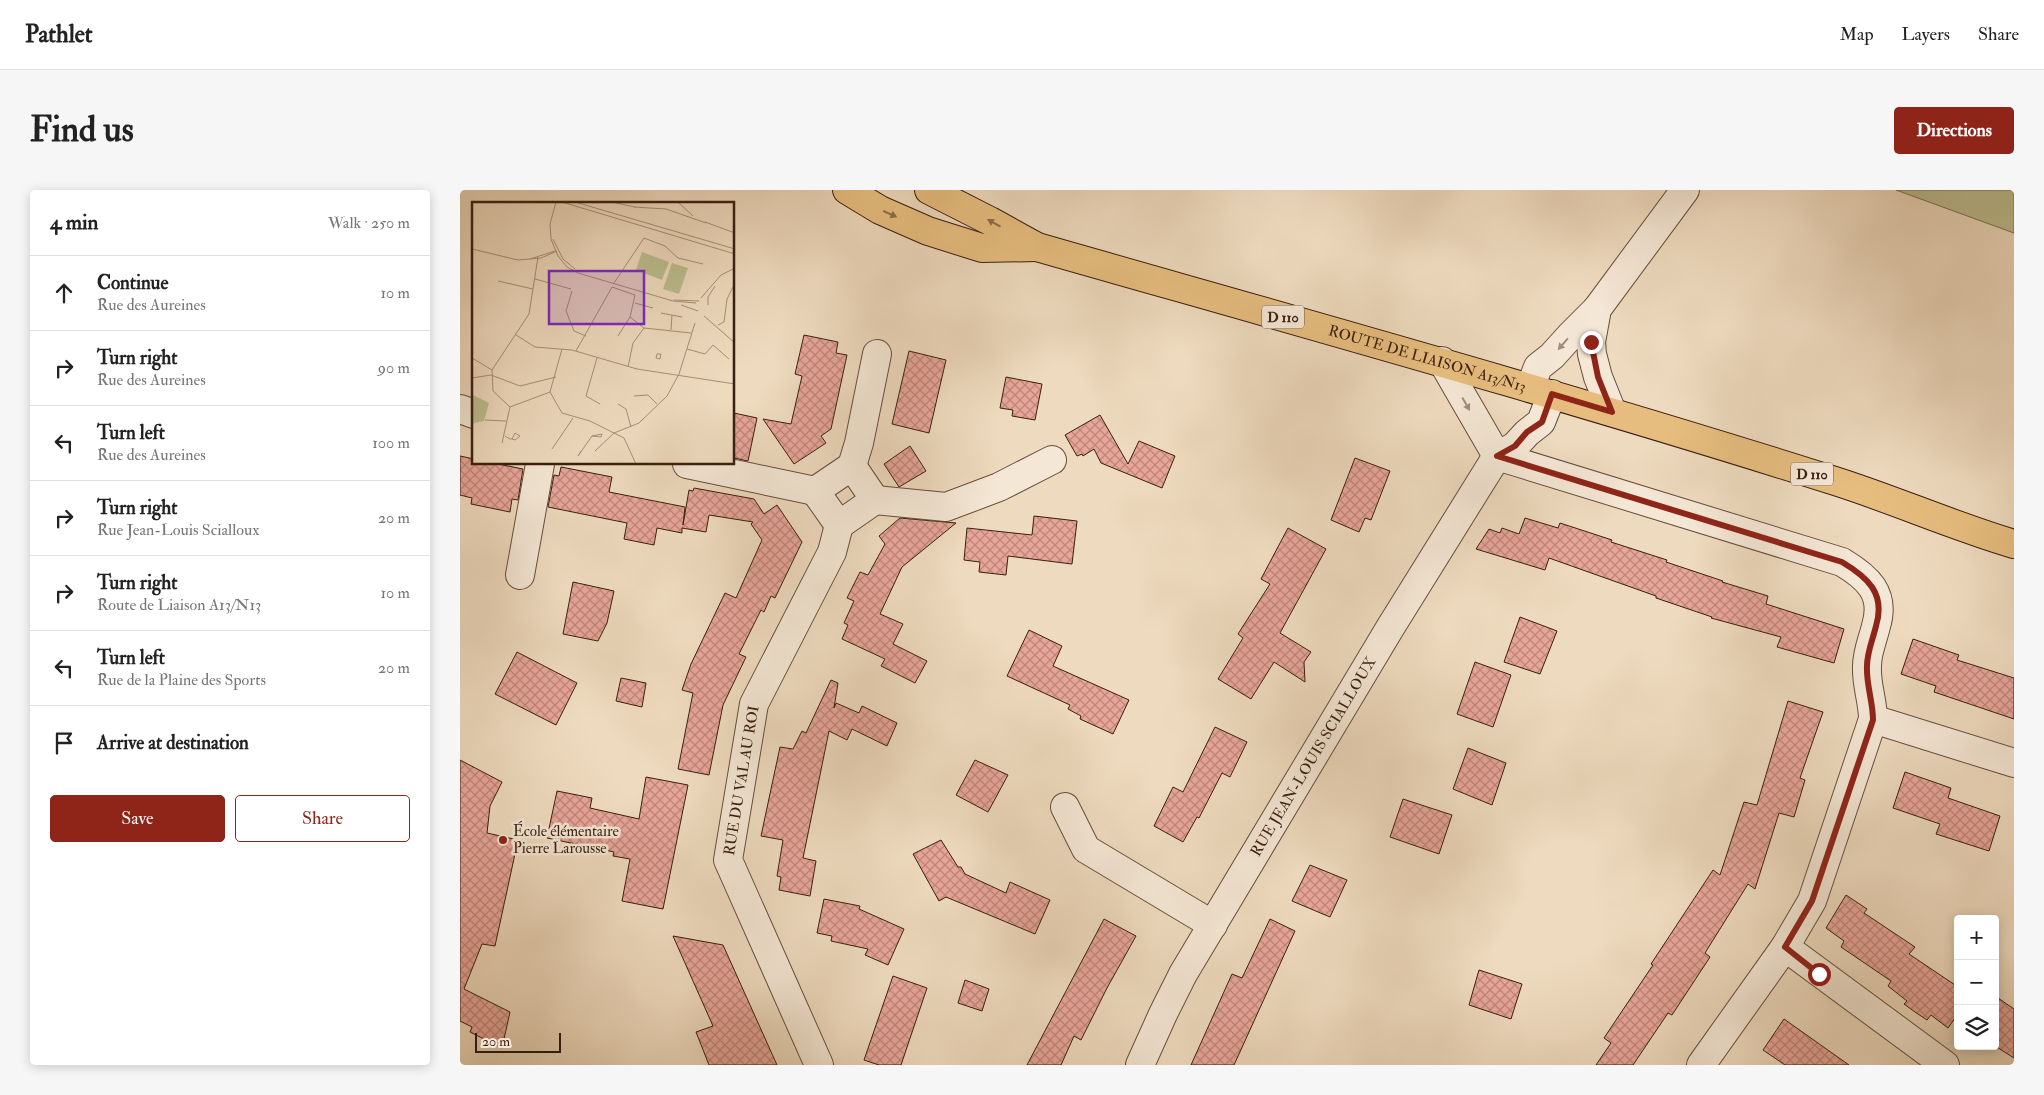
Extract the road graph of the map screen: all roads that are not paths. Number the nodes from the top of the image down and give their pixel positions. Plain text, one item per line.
1 (847, 190) edge
2 (929, 190) edge
3 (1685, 190) edge
4 (1037, 247) junction
5 (1597, 309) junction
6 (877, 354) dead end
7 (1442, 361) junction
8 (1541, 391) junction
9 (460, 409) edge
10 (1612, 412) junction
11 (472, 413) edge
12 (1497, 456) junction
13 (1052, 460) dead end
14 (540, 465) edge
15 (692, 465) edge
16 (852, 466) junction
17 (815, 491) junction
18 (875, 500) junction
19 (839, 525) junction
20 (2012, 545) edge
21 (520, 575) dead end
22 (1873, 720) junction
23 (2014, 764) edge
24 (1065, 807) dead end
25 (1213, 925) junction
26 (1785, 947) junction
27 (820, 1065) edge
28 (1140, 1065) edge
29 (1701, 1065) edge
30 (1945, 1065) edge

1 -> 4 main road, D 110
4 -> 2 main road, D 110
3 - 5 street, RUE JEAN-LOUIS SCIALLOUX
4 - 7 main road, ROUTE DE LIAISON A13/N13 / D 110
5 -> 8 street, RUE JEAN-LOUIS SCIALLOUX
5 - 10 street
6 - 16 street
7 - 8 main road, ROUTE DE LIAISON A13/N13 / D 110
7 -> 12 street
8 - 10 main road, ROUTE DE LIAISON A13/N13 / D 110
8 - 12 street, RUE JEAN-LOUIS SCIALLOUX
9 - 11 street
10 - 20 main road, ROUTE DE LIAISON A13/N13 / D 110
12 - 22 street
12 - 25 street, RUE JEAN-LOUIS SCIALLOUX
13 - 18 street
14 - 21 street
15 - 17 street
16 - 17 street
16 - 18 street
17 - 19 street
18 - 19 street
19 - 27 street, RUE DU VAL AU ROI
22 - 23 street
22 - 26 street
24 - 25 street
25 - 28 street, RUE JEAN-LOUIS SCIALLOUX
26 - 29 street
26 - 30 street

